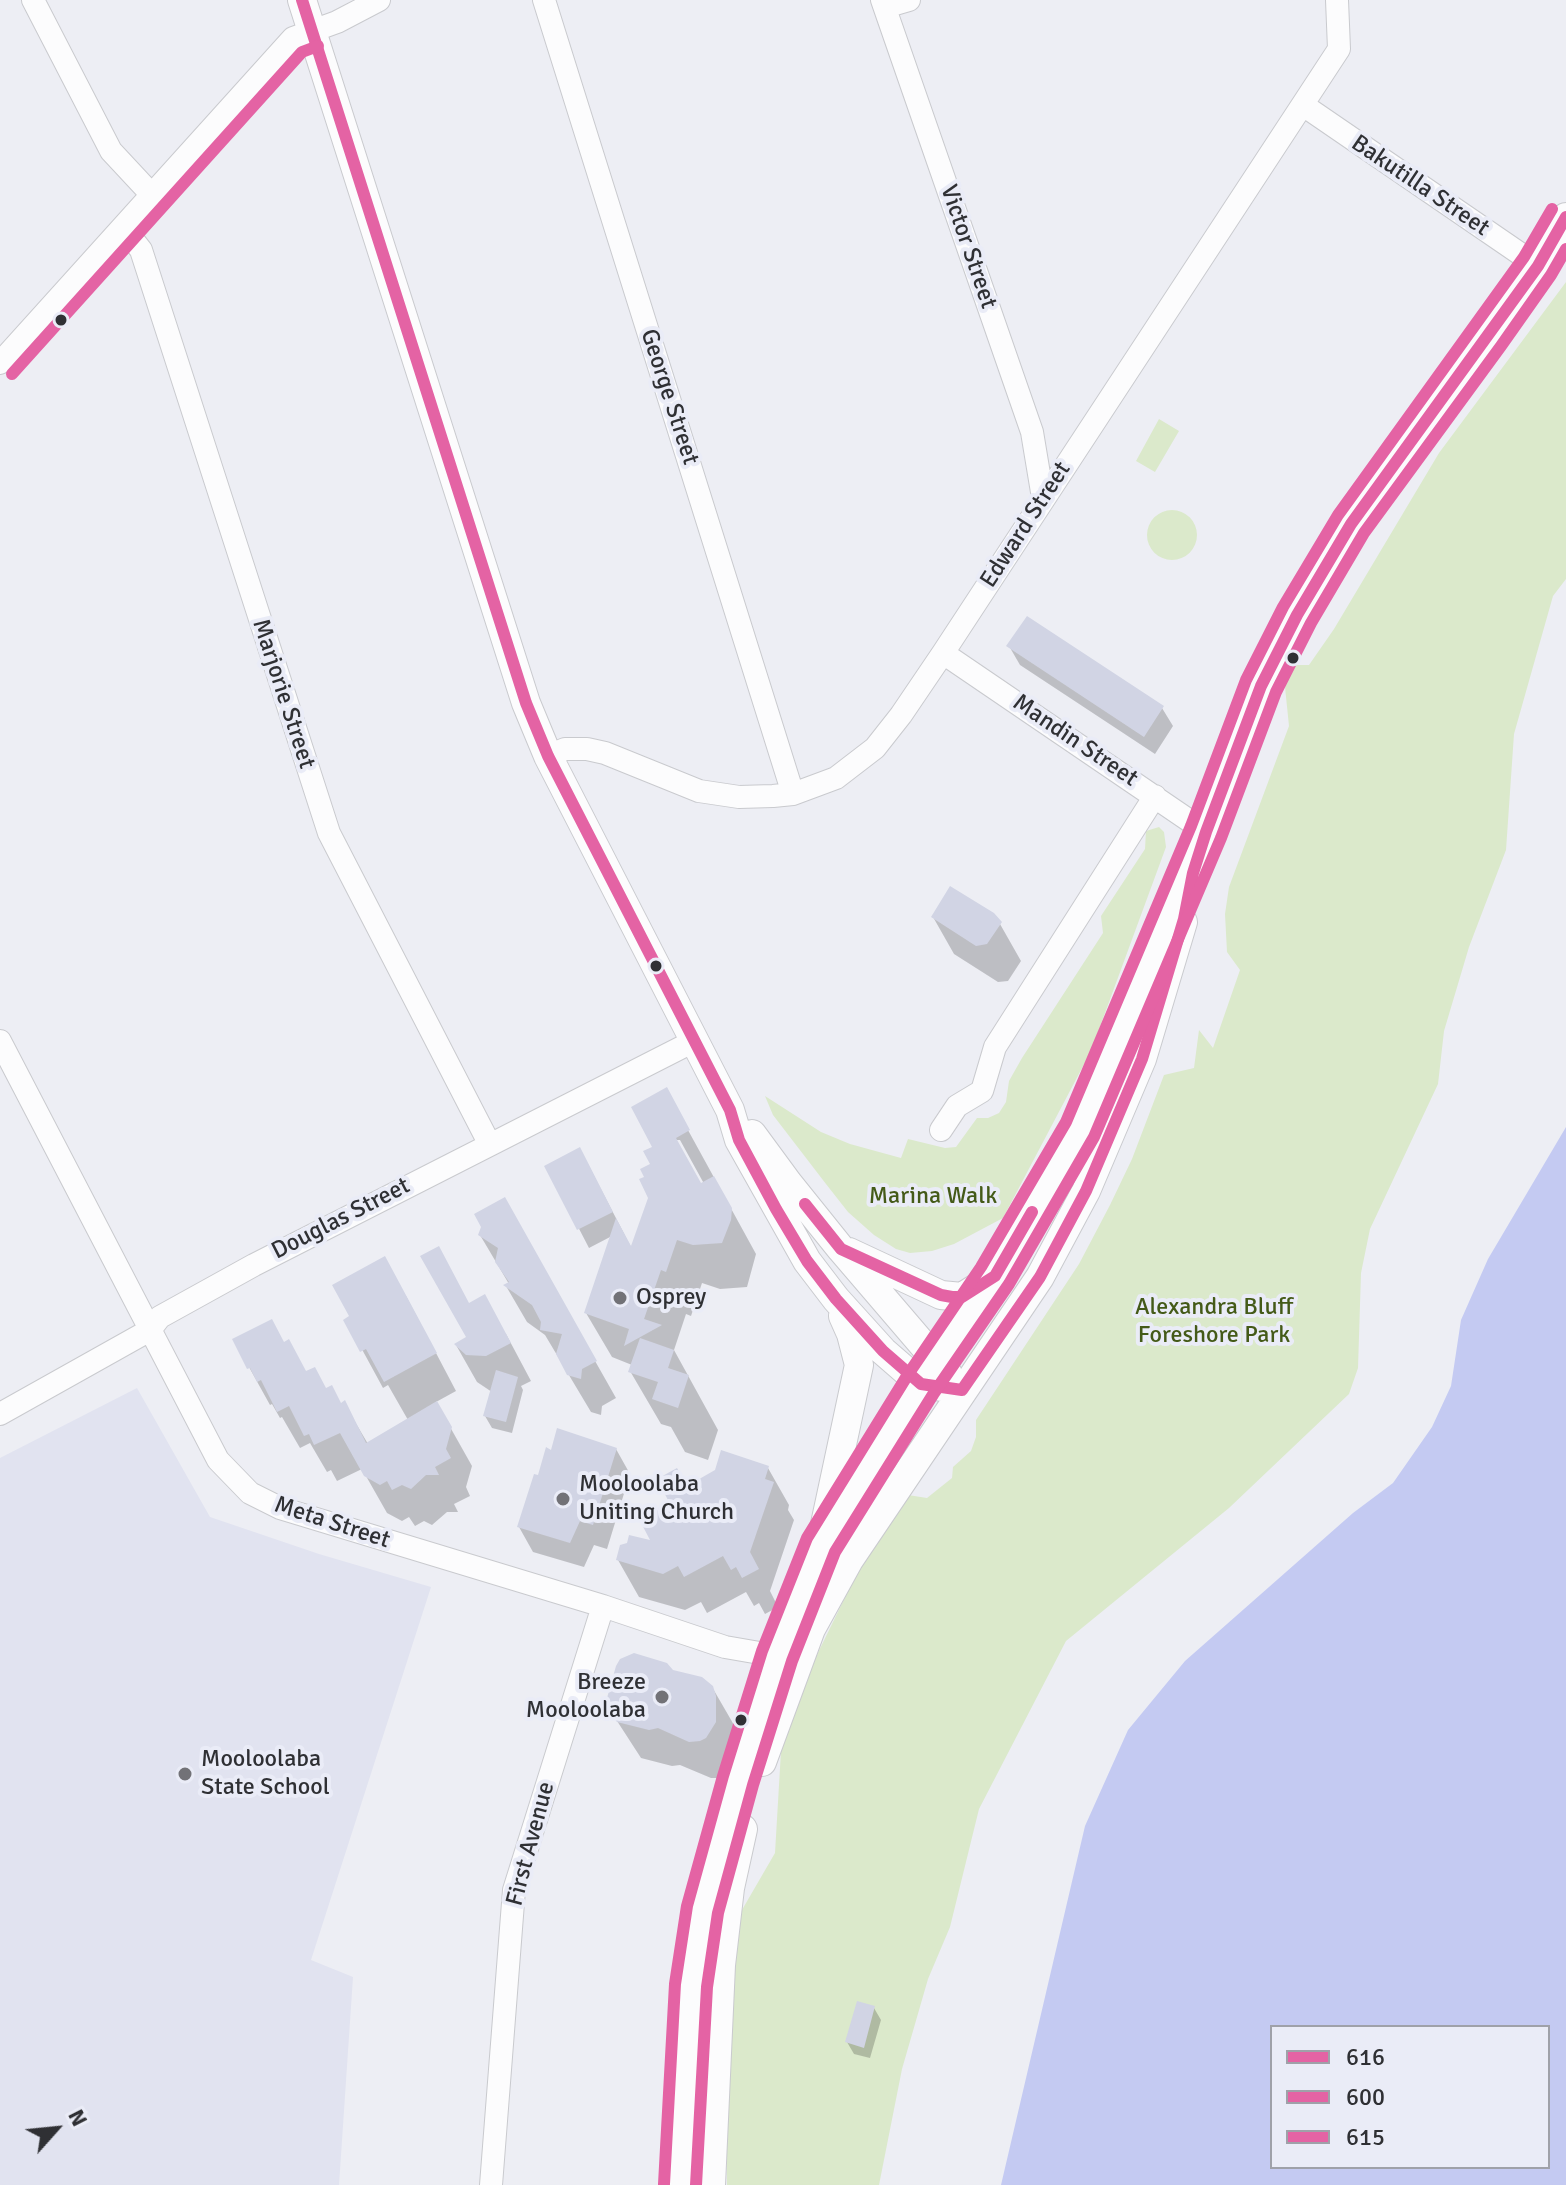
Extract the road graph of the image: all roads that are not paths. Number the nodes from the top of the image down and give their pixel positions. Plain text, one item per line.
1 (33, 0) edge
2 (302, 0) edge
3 (379, 0) edge
4 (544, 0) edge
5 (909, 0) edge
6 (1337, 0) edge
7 (884, 4) edge
8 (313, 31) junction
9 (1303, 105) junction
10 (152, 195) junction
11 (1566, 217) edge
12 (123, 227) junction
13 (1538, 266) junction
14 (0, 363) edge
15 (1043, 498) junction
16 (943, 653) junction
17 (548, 756) junction
18 (793, 794) junction
19 (1155, 796) junction
20 (1206, 832) junction
21 (0, 1041) edge
22 (694, 1041) junction
23 (730, 1110) junction
24 (941, 1130) dead end
25 (489, 1143) junction
26 (841, 1249) junction
27 (995, 1276) junction
28 (836, 1299) junction
29 (150, 1330) junction
30 (937, 1361) junction
31 (921, 1384) junction
32 (962, 1390) junction
33 (0, 1414) edge
34 (821, 1545) junction
35 (603, 1606) junction
36 (811, 1629) junction
37 (777, 1656) junction
38 (491, 2185) edge
39 (680, 2185) edge
40 (711, 2185) edge

1 - 10 street
2 - 8 main road
3 - 8 street
4 - 18 street, George Street
5 - 7 street
6 - 9 street, Edward Street
7 - 15 street, Victor Street
8 - 10 street
8 - 17 main road
9 - 13 street, Bakutilla Street
9 - 15 street, Edward Street
10 - 12 street
11 - 13 main road
12 - 14 street
12 - 25 street, Marjorie Street
13 - 20 main road
15 - 16 street, Edward Street
16 - 18 street, Edward Street
16 - 19 street, Mandin Street
17 - 18 street, Edward Street
17 - 22 main road
19 - 20 street, Mandin Street
19 - 24 street
20 - 27 main road
20 - 32 main road
21 - 29 street, Meta Street
22 - 23 main road
22 - 25 street, Douglas Street
23 - 26 main road
23 - 28 main road
25 - 29 street, Douglas Street
26 - 27 main road
26 - 30 main road
27 - 30 main road
28 - 31 main road
28 - 34 main road
29 - 33 street, Douglas Street
29 - 35 street, Meta Street
30 - 31 main road
30 - 32 main road
31 - 32 main road
31 - 34 main road
32 - 36 main road
34 - 37 main road
35 - 37 street, Meta Street
35 - 38 street, First Avenue
36 - 37 street
36 - 40 main road
37 - 39 main road

